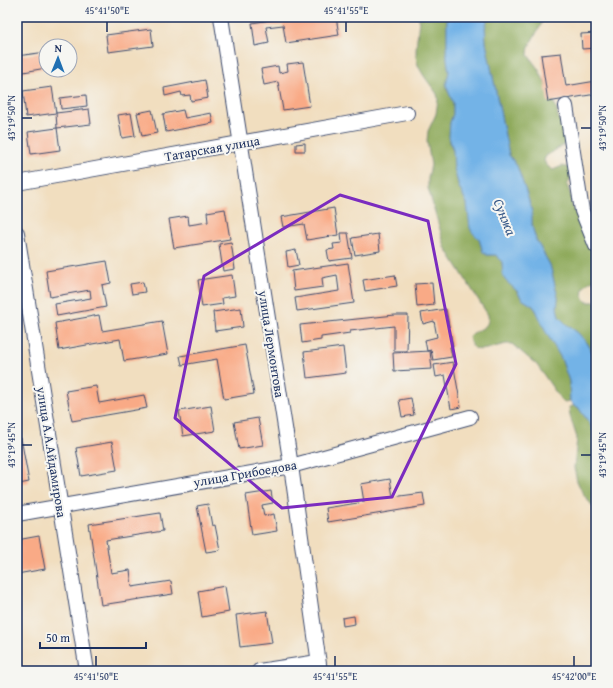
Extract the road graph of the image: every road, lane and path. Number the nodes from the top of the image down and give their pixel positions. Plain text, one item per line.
1 (221, 17) edge
2 (566, 106) dead end
3 (408, 113) dead end
4 (241, 143) junction
5 (17, 183) edge
6 (17, 233) edge
7 (596, 246) edge
8 (470, 417) dead end
9 (291, 466) junction
10 (60, 506) junction
11 (17, 514) edge
12 (319, 666) edge
13 (87, 671) edge
14 (260, 671) edge

1 - 4 street, улица Лермонтова
2 - 7 street
3 - 4 street, Татарская улица
4 - 5 street, Татарская улица
4 - 9 street, улица Лермонтова
6 - 10 street, улица А.А.Айдамирова
8 - 9 street, улица Грибоедова
9 - 10 street, улица Грибоедова
9 - 12 street, улица Лермонтова
10 - 11 street, улица Грибоедова
10 - 13 street, улица А.А.Айдамирова
12 - 14 street

